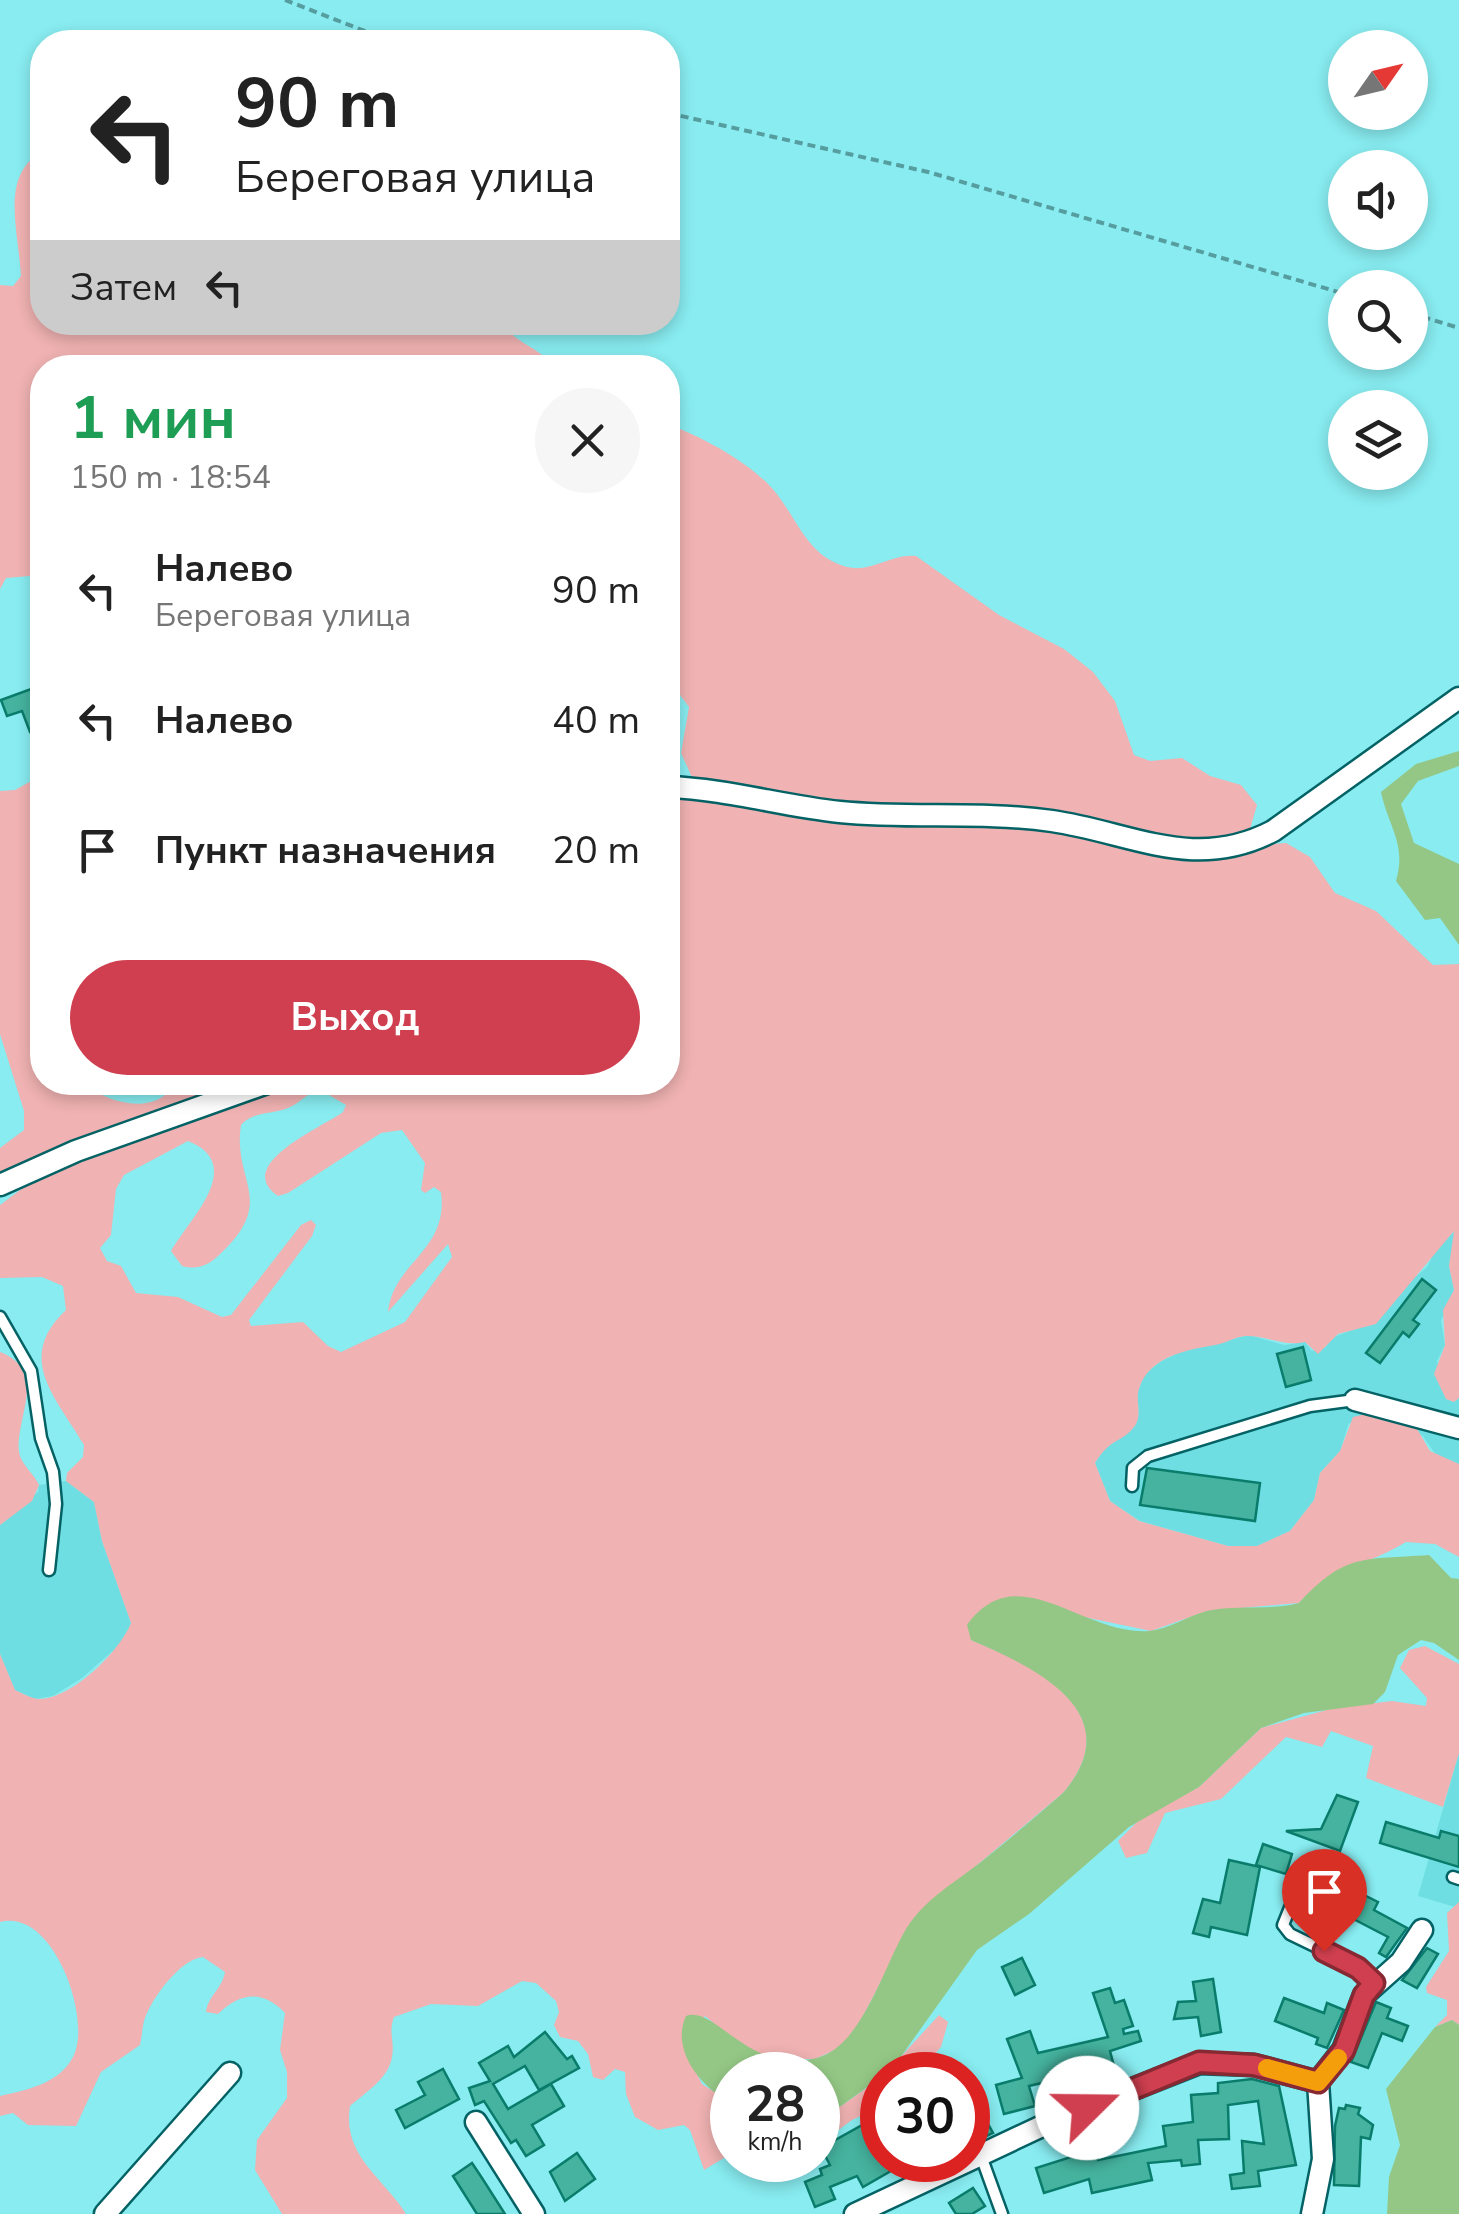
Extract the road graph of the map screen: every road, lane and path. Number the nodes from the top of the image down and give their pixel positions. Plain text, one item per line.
1 (285, 0) edge
2 (362, 30) edge
3 (680, 115) edge
4 (1328, 289) edge
5 (1428, 319) edge
6 (1459, 328) edge
7 (1459, 698) edge
8 (680, 788) edge
9 (233, 1095) edge
10 (0, 1185) edge
11 (0, 1317) edge
12 (1355, 1400) joint
13 (1459, 1428) edge
14 (1132, 1486) dead end
15 (50, 1570) dead end
16 (1302, 1878) dead end
17 (1422, 1930) dead end
18 (1374, 1983) junction
19 (230, 2073) dead end
20 (1318, 2082) junction
21 (476, 2122) dead end
22 (990, 2152) edge
23 (990, 2181) edge
24 (924, 2182) edge
25 (105, 2214) edge
26 (534, 2214) edge
27 (854, 2214) edge
28 (1002, 2214) edge
29 (1312, 2214) edge

1 - 2 path
3 - 4 path
5 - 6 path
7 - 8 street
9 - 10 street
11 - 15 lane
12 - 13 street
12 - 14 lane
16 - 18 lane
17 - 18 street
18 - 20 street
19 - 25 street
20 - 22 street
20 - 29 street
21 - 26 street
23 - 28 lane
24 - 27 street

